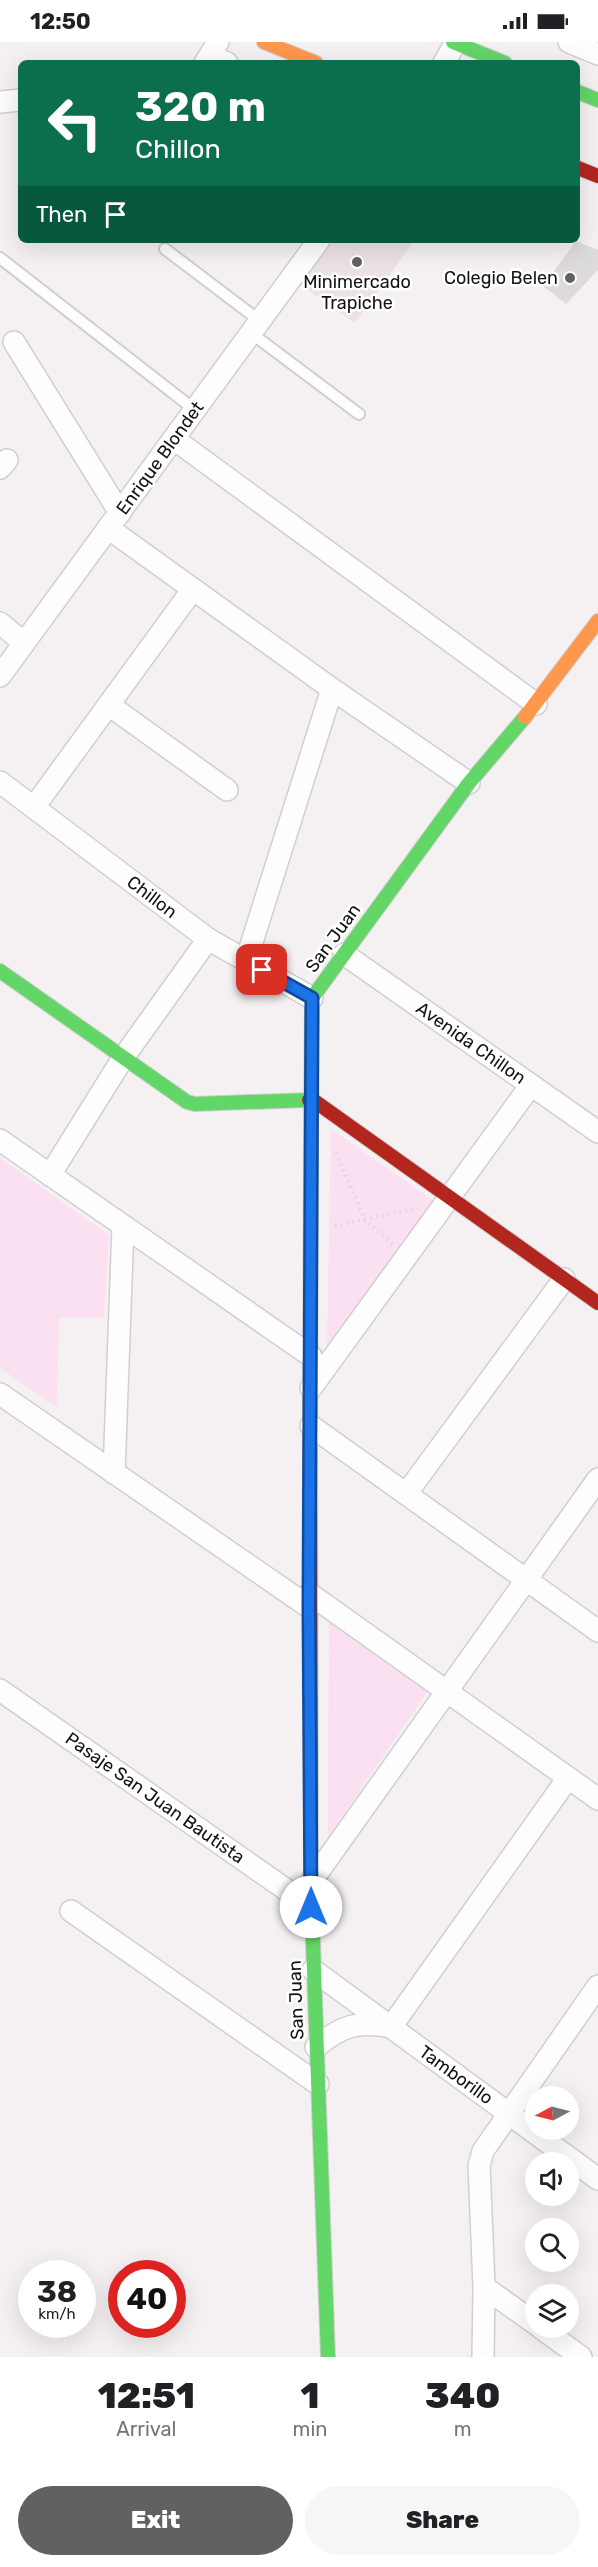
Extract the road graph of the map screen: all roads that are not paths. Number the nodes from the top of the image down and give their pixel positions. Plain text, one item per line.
1 (264, 42) edge
2 (455, 42) edge
3 (569, 42) edge
4 (598, 54) edge
5 (309, 60) edge
6 (446, 60) edge
7 (498, 60) edge
8 (580, 93) edge
9 (18, 100) edge
10 (598, 100) edge
11 (0, 102) edge
12 (580, 169) edge
13 (598, 176) edge
14 (318, 243) edge
15 (165, 249) dead end
16 (0, 258) edge
17 (255, 327) junction
18 (14, 342) dead end
19 (195, 410) junction
20 (359, 414) dead end
21 (174, 439) junction
22 (114, 521) junction
23 (193, 589) junction
24 (598, 621) edge
25 (0, 623) edge
26 (24, 644) junction
27 (0, 676) edge
28 (332, 689) junction
29 (536, 704) junction
30 (109, 705) junction
31 (0, 782) edge
32 (470, 783) junction
33 (227, 790) dead end
34 (34, 807) junction
35 (208, 939) junction
36 (344, 954) junction
37 (246, 961) junction
38 (0, 971) edge
39 (312, 998) junction
40 (123, 1058) junction
41 (531, 1085) junction
42 (313, 1100) junction
43 (598, 1132) edge
44 (0, 1140) edge
45 (50, 1175) junction
46 (450, 1198) junction
47 (123, 1226) junction
48 (564, 1279) junction
49 (598, 1303) edge
50 (311, 1356) junction
51 (311, 1388) junction
52 (0, 1394) edge
53 (311, 1426) junction
54 (114, 1473) junction
55 (598, 1479) edge
56 (406, 1494) junction
57 (526, 1580) junction
58 (309, 1601) junction
59 (598, 1631) edge
60 (0, 1690) edge
61 (447, 1692) junction
62 (567, 1778) junction
63 (598, 1799) edge
64 (311, 1882) junction
65 (311, 1907) junction
66 (71, 1911) dead end
67 (313, 1970) junction
68 (598, 1986) edge
69 (391, 2027) junction
70 (316, 2047) junction
71 (318, 2084) junction
72 (508, 2113) junction
73 (598, 2179) edge
74 (484, 2287) junction
75 (525, 2316) edge
76 (555, 2338) edge
77 (328, 2357) edge
78 (483, 2357) edge
79 (581, 2357) edge

1 - 5 street
2 - 6 street
2 - 7 street
3 - 4 street
8 - 10 street
9 - 11 street
12 - 13 street
14 - 17 street, Enrique Blondet
15 - 17 lane
16 - 19 lane
17 - 19 street, Enrique Blondet
17 - 20 lane
18 - 22 street
19 - 21 street, Enrique Blondet
21 - 22 street, Enrique Blondet
21 - 29 street
22 - 23 street
22 - 26 street, Enrique Blondet
23 - 28 street
23 - 30 street
24 - 29 street, San Juan
25 - 26 street
26 - 27 street, Enrique Blondet
28 - 32 street
28 - 37 street
29 - 32 street, San Juan
30 - 33 street
30 - 34 street
31 - 34 street, Chillon
32 - 36 street, San Juan
34 - 35 street, Chillon
35 - 37 street, Chillon
35 - 40 street
36 - 39 street, San Juan
36 - 41 street, Avenida Chillon
37 - 39 street, Chillon
38 - 40 street
39 - 42 street, San Juan
40 - 42 street
40 - 45 street
41 - 43 street, Avenida Chillon
41 - 46 street
42 - 46 street
42 - 50 street, San Juan
44 - 45 street
45 - 47 street
46 - 48 street
46 - 51 street
47 - 50 street
47 - 54 street
48 - 49 street
48 - 56 street
50 - 51 street, San Juan
51 - 53 street, San Juan
52 - 54 street
53 - 56 street
53 - 58 street, San Juan
54 - 58 street
55 - 57 street
56 - 57 street
57 - 59 street
57 - 61 street
58 - 61 street
58 - 64 street, San Juan
60 - 65 street, Pasaje San Juan Bautista
61 - 62 street
61 - 64 street
62 - 63 street
62 - 69 street
64 - 65 street, San Juan
65 - 67 street, San Juan
66 - 71 street
67 - 69 street, Tamborillo
67 - 70 street, San Juan
68 - 72 street
69 - 70 street
69 - 72 street, Tamborillo
70 - 71 street, San Juan
71 - 77 street, San Juan
72 - 73 street, Tamborillo
72 - 74 street
74 - 75 street
74 - 78 street
76 - 79 street

